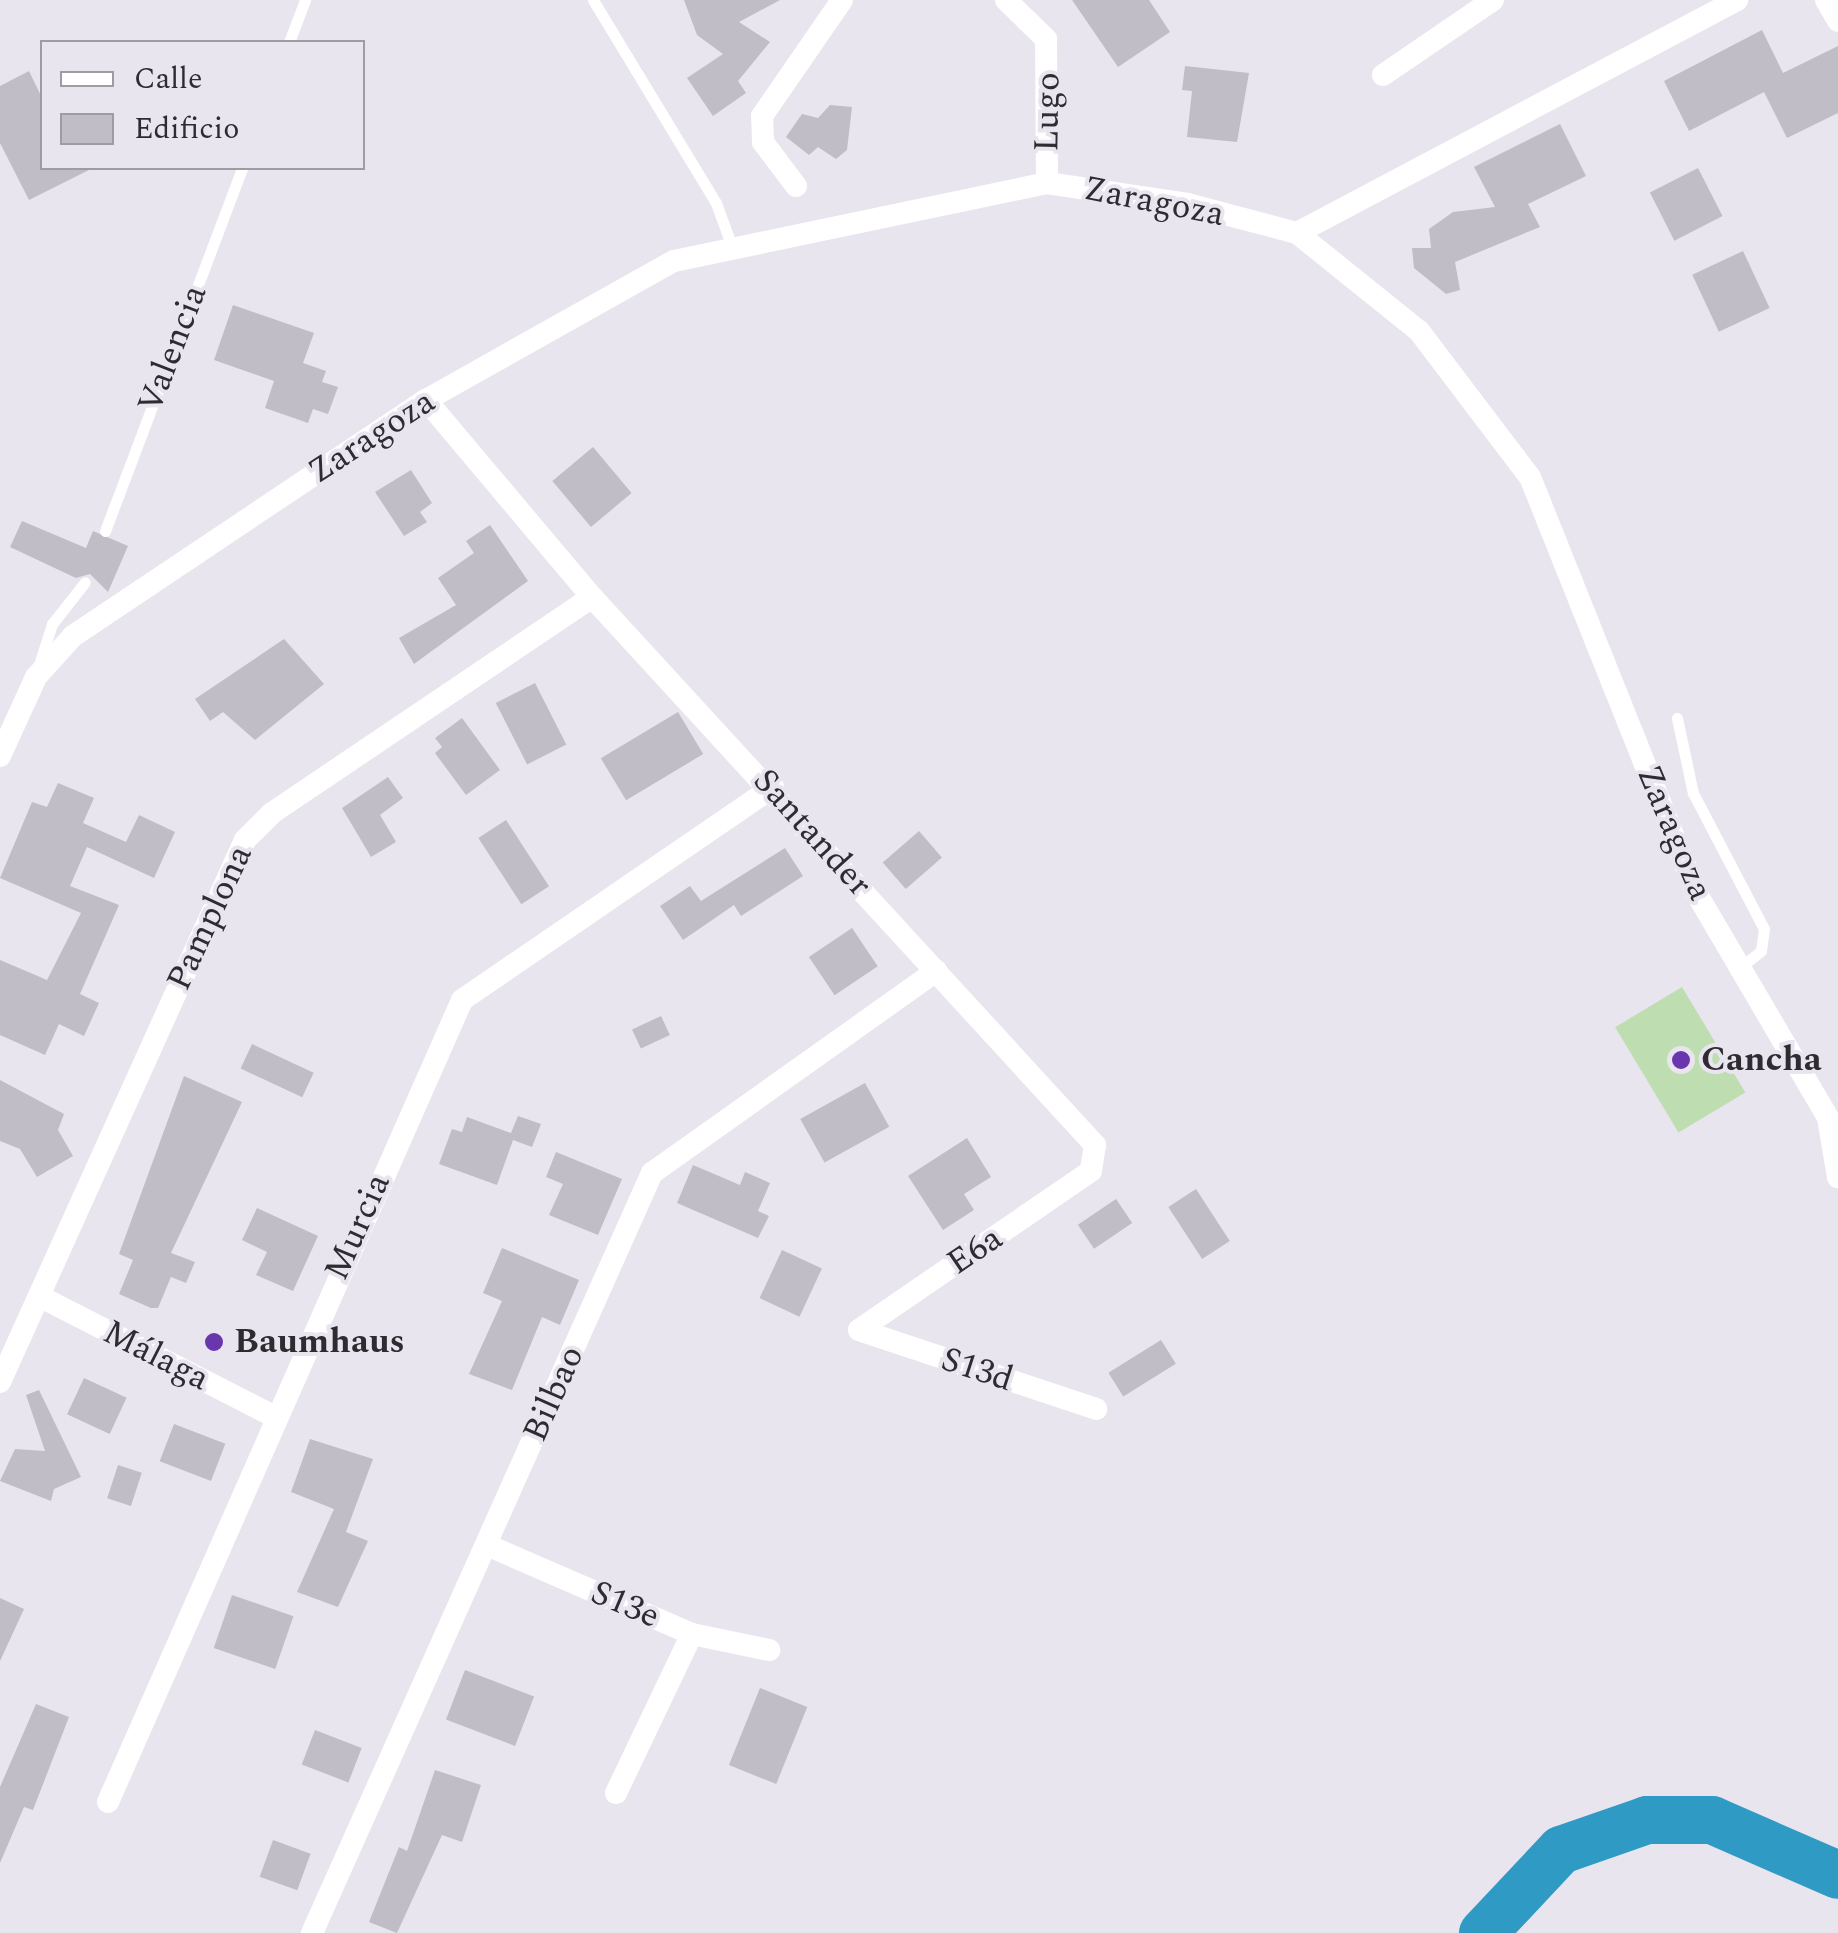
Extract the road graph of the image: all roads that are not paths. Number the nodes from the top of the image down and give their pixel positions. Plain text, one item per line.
1 (305, 0) edge
2 (592, 0) edge
3 (842, 0) edge
4 (1006, 0) edge
5 (1493, 0) edge
6 (1738, 0) edge
7 (1826, 0) edge
8 (1838, 21) edge
9 (290, 40) edge
10 (1383, 75) dead end
11 (241, 170) edge
12 (1047, 182) junction
13 (796, 186) dead end
14 (1297, 232) junction
15 (732, 244) junction
16 (426, 400) junction
17 (105, 532) dead end
18 (85, 582) dead end
19 (592, 597) junction
20 (36, 677) junction
21 (1677, 718) dead end
22 (0, 756) edge
23 (772, 787) junction
24 (1738, 968) junction
25 (936, 971) junction
26 (1091, 1172) joint
27 (1838, 1177) edge
28 (39, 1296) junction
29 (859, 1330) joint
30 (0, 1382) edge
31 (1096, 1409) dead end
32 (274, 1416) junction
33 (487, 1545) junction
34 (692, 1634) junction
35 (769, 1650) dead end
36 (616, 1793) dead end
37 (108, 1802) dead end
38 (312, 1933) edge

1 - 9 lane
2 - 15 lane
3 - 13 street
4 - 12 street, Lugo
5 - 10 street
6 - 14 street
7 - 8 street
11 - 17 lane, Valencia
12 - 14 street, Zaragoza
12 - 15 street, Zaragoza
14 - 24 street, Zaragoza
15 - 16 street, Zaragoza
16 - 19 street, Santander
16 - 20 street, Zaragoza
18 - 20 lane
19 - 23 street, Santander
19 - 28 street, Pamplona
20 - 22 street
21 - 24 lane
23 - 25 street, Santander
23 - 32 street, Murcia
24 - 27 street, Zaragoza
25 - 26 street, Santander
25 - 33 street, Bilbao
26 - 29 street, E6a
28 - 30 street, Pamplona
28 - 32 street, Málaga
29 - 31 street, S13d
32 - 37 street, Murcia
33 - 34 street, S13e
33 - 38 street, Bilbao
34 - 35 street, S13e
34 - 36 street

